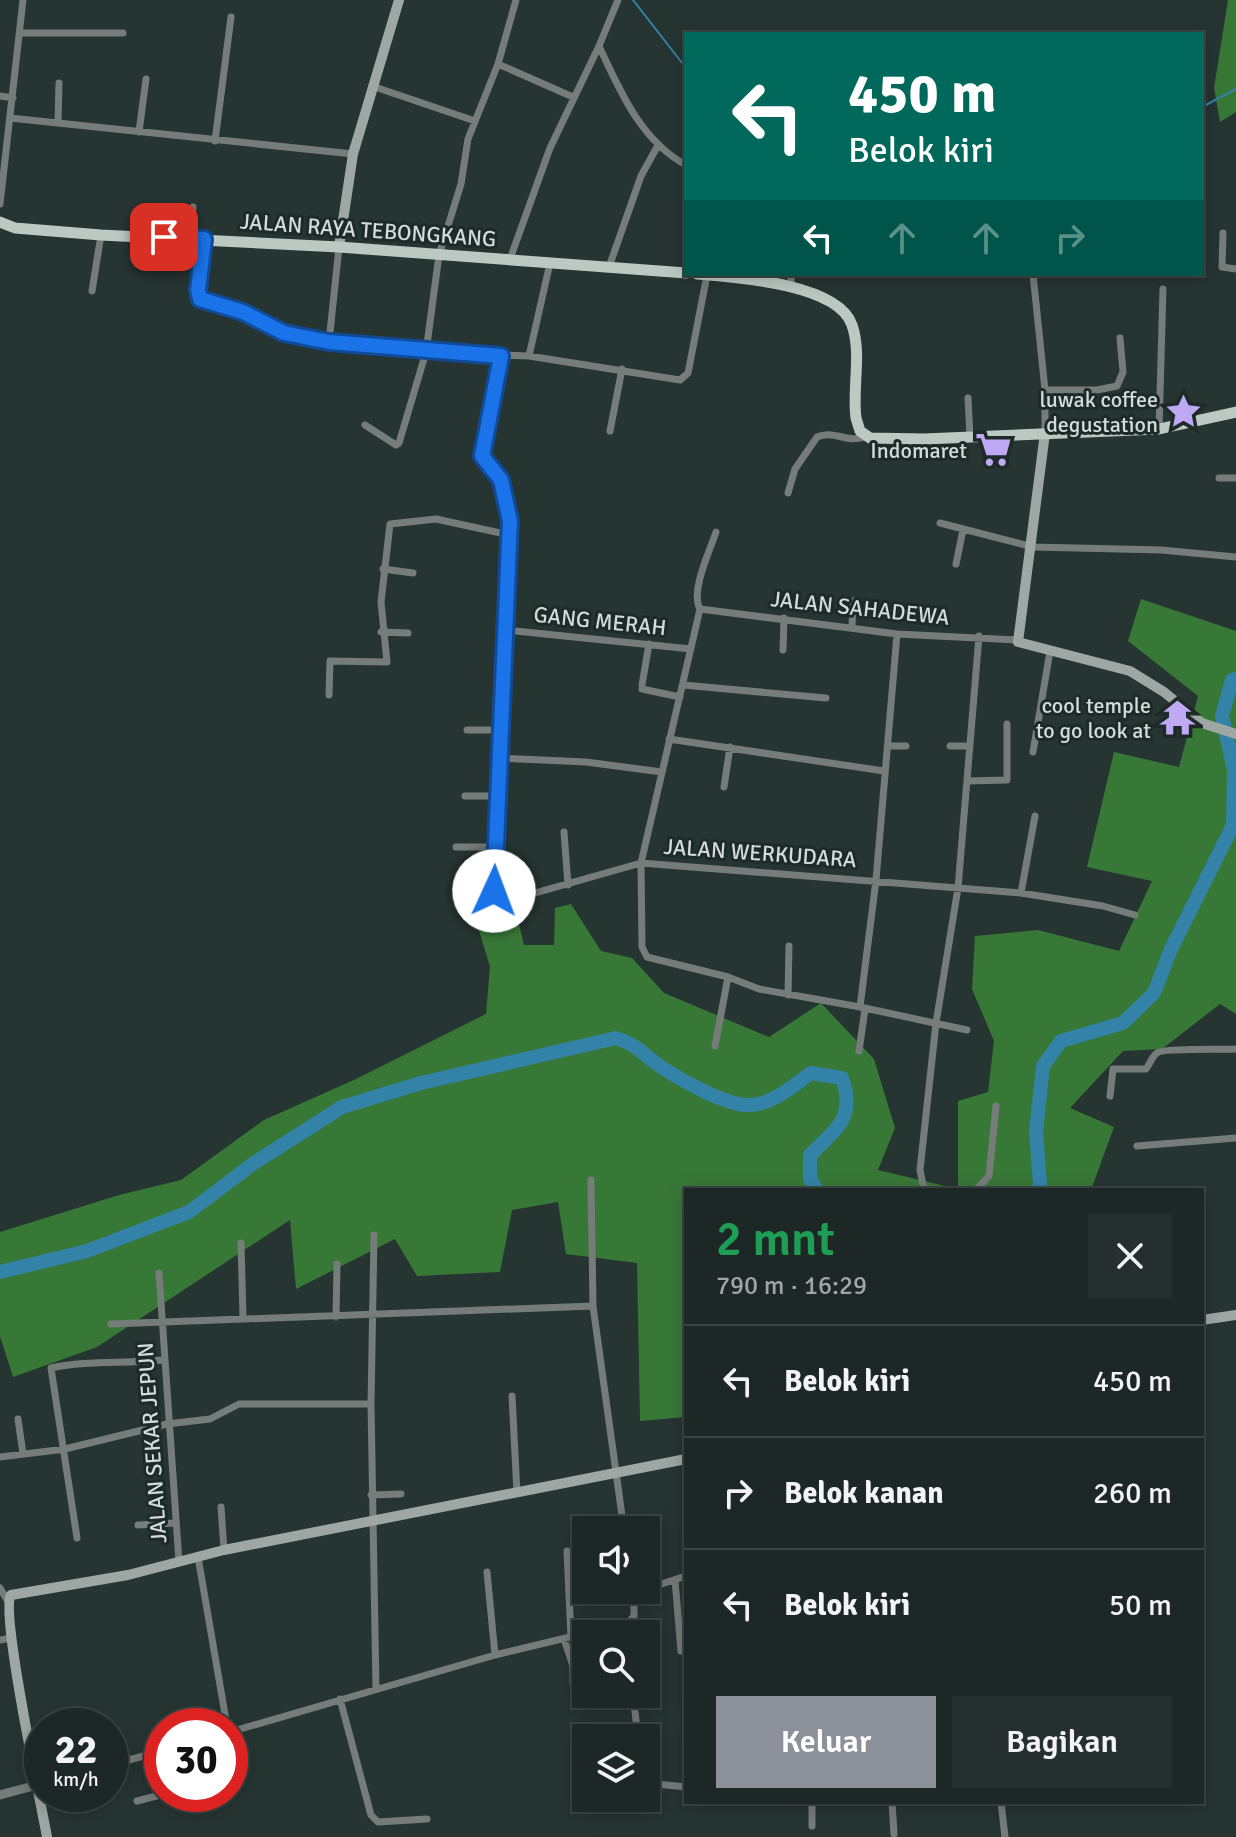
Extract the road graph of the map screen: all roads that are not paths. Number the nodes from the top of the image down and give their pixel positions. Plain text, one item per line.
1 (23, 0) edge
2 (399, 0) edge
3 (516, 0) edge
4 (618, 0) edge
5 (231, 17) dead end
6 (21, 33) junction
7 (123, 33) dead end
8 (599, 46) junction
9 (498, 64) junction
10 (146, 79) dead end
11 (59, 83) dead end
12 (372, 86) junction
13 (0, 96) edge
14 (573, 97) junction
15 (13, 98) junction
16 (10, 118) junction
17 (475, 121) junction
18 (58, 123) junction
19 (139, 132) junction
20 (215, 141) junction
21 (657, 147) junction
22 (353, 154) junction
23 (684, 164) edge
24 (0, 204) edge
25 (193, 207) dead end
26 (0, 222) edge
27 (1223, 233) dead end
28 (101, 235) junction
29 (189, 238) junction
30 (204, 239) junction
31 (339, 247) junction
32 (439, 255) junction
33 (510, 259) junction
34 (550, 263) junction
35 (609, 267) junction
36 (1236, 269) edge
37 (684, 273) edge
38 (707, 276) edge
39 (717, 276) edge
40 (791, 276) edge
41 (1033, 276) edge
42 (791, 288) junction
43 (1163, 289) dead end
44 (92, 291) dead end
45 (1120, 338) dead end
46 (329, 342) junction
47 (426, 352) junction
48 (501, 356) junction
49 (529, 356) junction
50 (622, 369) junction
51 (1045, 390) junction
52 (968, 398) dead end
53 (1236, 412) edge
54 (365, 425) dead end
55 (1159, 429) junction
56 (610, 431) dead end
57 (1045, 433) junction
58 (866, 436) junction
59 (970, 437) junction
60 (1219, 478) dead end
61 (1236, 478) edge
62 (788, 493) dead end
63 (940, 523) dead end
64 (963, 530) junction
65 (716, 532) dead end
66 (510, 535) junction
67 (1033, 547) junction
68 (1236, 557) edge
69 (956, 564) dead end
70 (383, 569) junction
71 (413, 573) dead end
72 (853, 601) dead end
73 (700, 609) junction
74 (784, 618) junction
75 (852, 626) junction
76 (505, 630) junction
77 (381, 632) junction
78 (408, 633) dead end
79 (897, 634) junction
80 (979, 636) junction
81 (1017, 640) junction
82 (649, 644) junction
83 (691, 649) junction
84 (783, 650) dead end
85 (1050, 651) junction
86 (683, 685) junction
87 (329, 695) dead end
88 (680, 697) junction
89 (826, 698) dead end
90 (1007, 724) dead end
91 (467, 730) dead end
92 (500, 730) junction
93 (1236, 734) edge
94 (669, 739) junction
95 (888, 746) junction
96 (906, 746) dead end
97 (950, 746) dead end
98 (969, 746) junction
99 (730, 747) junction
100 (1033, 752) dead end
101 (498, 758) junction
102 (884, 771) junction
103 (662, 772) junction
104 (967, 781) junction
105 (724, 787) dead end
106 (465, 796) dead end
107 (497, 796) junction
108 (1035, 816) dead end
109 (564, 832) dead end
110 (456, 847) dead end
111 (495, 847) junction
112 (641, 863) junction
113 (876, 880) junction
114 (568, 885) junction
115 (958, 888) junction
116 (1021, 893) junction
117 (1135, 915) dead end
118 (789, 946) dead end
119 (728, 977) junction
120 (788, 995) junction
121 (863, 1008) junction
122 (936, 1023) junction
123 (967, 1030) dead end
124 (715, 1046) dead end
125 (1236, 1049) edge
126 (859, 1051) dead end
127 (1110, 1096) dead end
128 (996, 1106) dead end
129 (1236, 1138) edge
130 (1137, 1146) dead end
131 (591, 1180) dead end
132 (924, 1188) edge
133 (978, 1188) edge
134 (374, 1235) dead end
135 (241, 1243) dead end
136 (337, 1264) dead end
137 (159, 1273) dead end
138 (593, 1306) junction
139 (1236, 1315) edge
140 (371, 1316) junction
141 (243, 1317) junction
142 (336, 1317) junction
143 (1204, 1320) edge
144 (162, 1321) junction
145 (111, 1324) dead end
146 (162, 1360) junction
147 (512, 1396) dead end
148 (371, 1404) junction
149 (18, 1419) dead end
150 (167, 1424) junction
151 (65, 1449) junction
152 (23, 1454) junction
153 (0, 1457) edge
154 (684, 1459) edge
155 (616, 1473) junction
156 (517, 1493) junction
157 (401, 1494) dead end
158 (371, 1495) junction
159 (221, 1507) dead end
160 (622, 1516) edge
161 (372, 1522) junction
162 (175, 1523) junction
163 (138, 1525) dead end
164 (77, 1538) dead end
165 (224, 1550) junction
166 (567, 1551) dead end
167 (198, 1557) junction
168 (179, 1562) junction
169 (487, 1572) dead end
170 (684, 1577) edge
171 (675, 1580) junction
172 (660, 1584) edge
173 (0, 1589) edge
174 (7, 1600) junction
175 (572, 1637) edge
176 (568, 1638) junction
177 (5, 1639) edge
178 (681, 1651) dead end
179 (495, 1655) junction
180 (572, 1660) edge
181 (376, 1689) junction
182 (340, 1699) junction
183 (224, 1708) edge
184 (24, 1721) edge
185 (248, 1727) edge
186 (660, 1784) edge
187 (684, 1787) edge
188 (24, 1789) edge
189 (0, 1795) edge
190 (144, 1799) edge
191 (137, 1801) dead end
192 (812, 1804) edge
193 (892, 1804) edge
194 (1001, 1804) edge
195 (43, 1812) edge
196 (427, 1819) dead end
197 (812, 1826) dead end
198 (894, 1834) dead end
199 (47, 1837) edge
200 (1005, 1837) edge

1 - 6 street
2 - 12 main road
3 - 9 street
4 - 8 street
5 - 20 street
6 - 7 street
6 - 15 street
8 - 14 street
8 - 21 street
9 - 14 street
9 - 17 street
10 - 19 street
11 - 18 street
12 - 17 street
12 - 22 main road
13 - 15 street
14 - 33 street
15 - 16 street
16 - 18 street
16 - 24 street
17 - 32 street
18 - 19 street
19 - 20 street
20 - 22 street
21 - 23 street
21 - 35 street
22 - 31 main road
25 - 29 street
26 - 28 main road, JALAN RAYA TEBONGKANG
27 - 36 street
28 - 29 main road, JALAN RAYA TEBONGKANG
28 - 44 street
29 - 30 main road, JALAN RAYA TEBONGKANG
30 - 31 main road, JALAN RAYA TEBONGKANG
30 - 46 street
31 - 32 main road, JALAN RAYA TEBONGKANG
31 - 46 street
32 - 33 main road, JALAN RAYA TEBONGKANG
32 - 47 street
33 - 34 main road, JALAN RAYA TEBONGKANG
34 - 35 main road, JALAN RAYA TEBONGKANG
34 - 49 street
35 - 37 main road, JALAN RAYA TEBONGKANG
38 - 50 street
39 - 42 main road
40 - 42 street
41 - 51 street
42 - 58 main road
43 - 55 street
45 - 51 street
46 - 47 street
47 - 48 street
47 - 54 street
48 - 49 street
48 - 66 street
49 - 50 street
50 - 56 street
51 - 57 street
52 - 59 street
53 - 55 main road
55 - 57 main road
57 - 59 main road
57 - 67 main road
58 - 59 main road
58 - 62 street
60 - 61 street
63 - 64 street
64 - 67 street
64 - 69 street
65 - 73 street
66 - 70 street
66 - 76 street
67 - 68 street
67 - 81 main road
70 - 71 street
70 - 77 street
72 - 75 street
73 - 74 street, JALAN SAHADEWA
73 - 83 street
74 - 75 street, JALAN SAHADEWA
74 - 84 street
75 - 79 street, JALAN SAHADEWA
76 - 82 street, GANG MERAH
76 - 92 street
77 - 78 street
77 - 87 street
79 - 80 street, JALAN SAHADEWA
79 - 95 street
80 - 81 street, JALAN SAHADEWA
80 - 98 street
81 - 85 main road
82 - 83 street, GANG MERAH
82 - 88 street
83 - 86 street
85 - 93 main road
85 - 100 street
86 - 88 street
86 - 89 street
88 - 94 street
90 - 104 street
91 - 92 street
92 - 101 street
94 - 99 street
94 - 103 street
95 - 96 street
95 - 102 street
97 - 98 street
98 - 104 street
99 - 102 street
99 - 105 street
101 - 103 street
101 - 107 street
102 - 113 street
103 - 112 street
104 - 115 street
106 - 107 street
107 - 111 street
108 - 116 street
109 - 114 street
110 - 111 street
111 - 114 street
112 - 113 street, JALAN WERKUDARA
112 - 114 street
112 - 119 street
113 - 115 street, JALAN WERKUDARA
113 - 121 street
115 - 116 street, JALAN WERKUDARA
115 - 122 street
116 - 117 street, JALAN WERKUDARA
118 - 120 street
119 - 120 street
119 - 124 street
120 - 121 street
121 - 122 street
121 - 126 street
122 - 123 street
122 - 132 street
125 - 127 street
128 - 133 street
129 - 130 street
131 - 138 street
134 - 140 street
135 - 141 street
136 - 142 street
137 - 144 street, JALAN SEKAR JEPUN
138 - 140 street
138 - 155 street
139 - 143 main road
140 - 142 street
140 - 148 street
141 - 142 street
141 - 144 street
144 - 145 street
144 - 146 street, JALAN SEKAR JEPUN
146 - 150 street, JALAN SEKAR JEPUN
146 - 151 street
147 - 156 street
148 - 150 street
148 - 158 street
149 - 152 street
150 - 151 street
150 - 162 street, JALAN SEKAR JEPUN
151 - 152 street
151 - 164 street
152 - 153 street
154 - 155 main road
155 - 156 main road
155 - 160 street
156 - 161 main road
157 - 158 street
158 - 161 street
159 - 165 street
161 - 165 main road
161 - 181 street
162 - 163 street
162 - 168 street, JALAN SEKAR JEPUN
165 - 167 main road
166 - 176 street
167 - 168 main road
167 - 183 street
168 - 174 main road
169 - 179 street
170 - 171 street
171 - 172 street
171 - 178 street
173 - 174 street
174 - 177 main road
175 - 176 street
176 - 179 street
176 - 180 street
177 - 184 main road
179 - 181 street
181 - 182 street
182 - 185 street
182 - 196 street
186 - 187 street
188 - 189 street
190 - 191 street
192 - 197 street
193 - 198 street
194 - 200 street
195 - 199 main road

